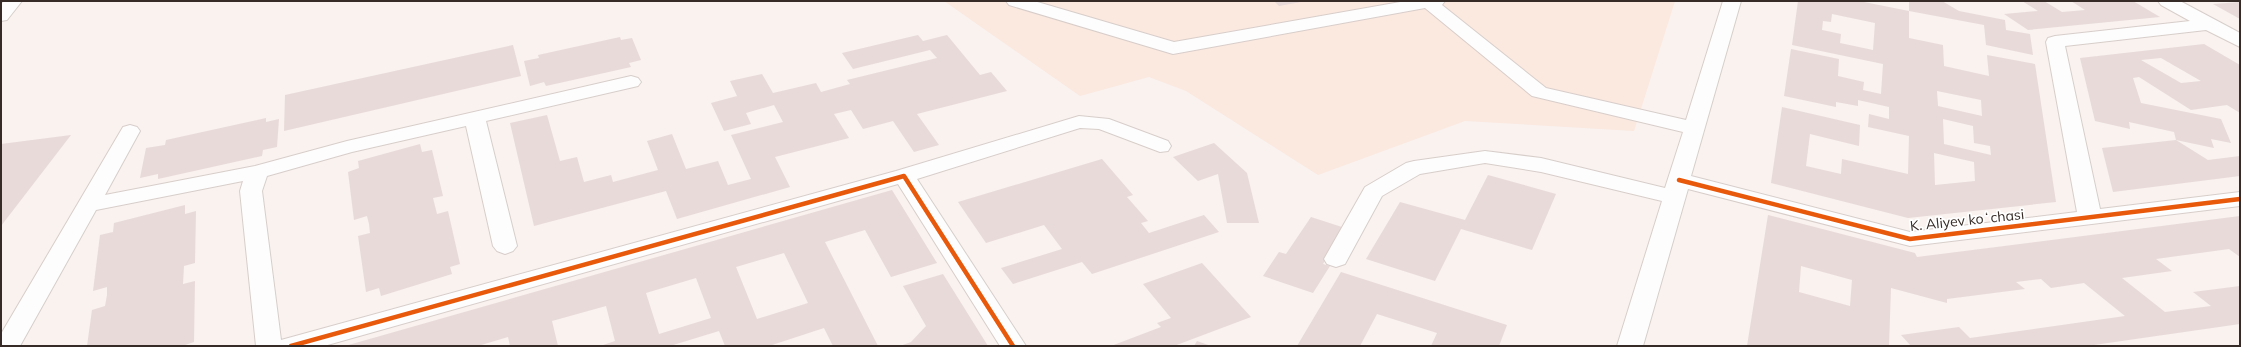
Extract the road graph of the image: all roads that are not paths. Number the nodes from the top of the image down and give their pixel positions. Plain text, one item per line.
1 (13, 1) edge
2 (1015, 1) edge
3 (1732, 1) edge
4 (2167, 1) edge
5 (1432, 2) edge
6 (1, 16) edge
7 (2209, 24) junction
8 (2240, 41) edge
9 (631, 82) dead end
10 (475, 118) junction
11 (1694, 128) junction
12 (130, 131) dead end
13 (1160, 146) dead end
14 (258, 172) junction
15 (904, 176) junction
16 (1677, 188) junction
17 (2240, 199) edge
18 (88, 205) junction
19 (2090, 217) junction
20 (505, 246) dead end
21 (1336, 259) dead end
22 (8, 346) edge
23 (269, 346) edge
24 (290, 346) edge
25 (1013, 346) edge
26 (1630, 346) edge

1 - 6 street
2 - 5 street
3 - 11 street
4 - 7 street
5 - 11 street
7 - 8 street
7 - 19 street
9 - 10 street
10 - 14 street
10 - 20 street
11 - 16 street
12 - 18 street
13 - 15 street
14 - 18 street
14 - 23 street
15 - 24 street
15 - 25 street
16 - 19 street, K. Aliyev koʻchasi
16 - 21 street, K. Aliyev koʻchasi
16 - 26 street
17 - 19 street, K. Aliyev koʻchasi
18 - 22 street

